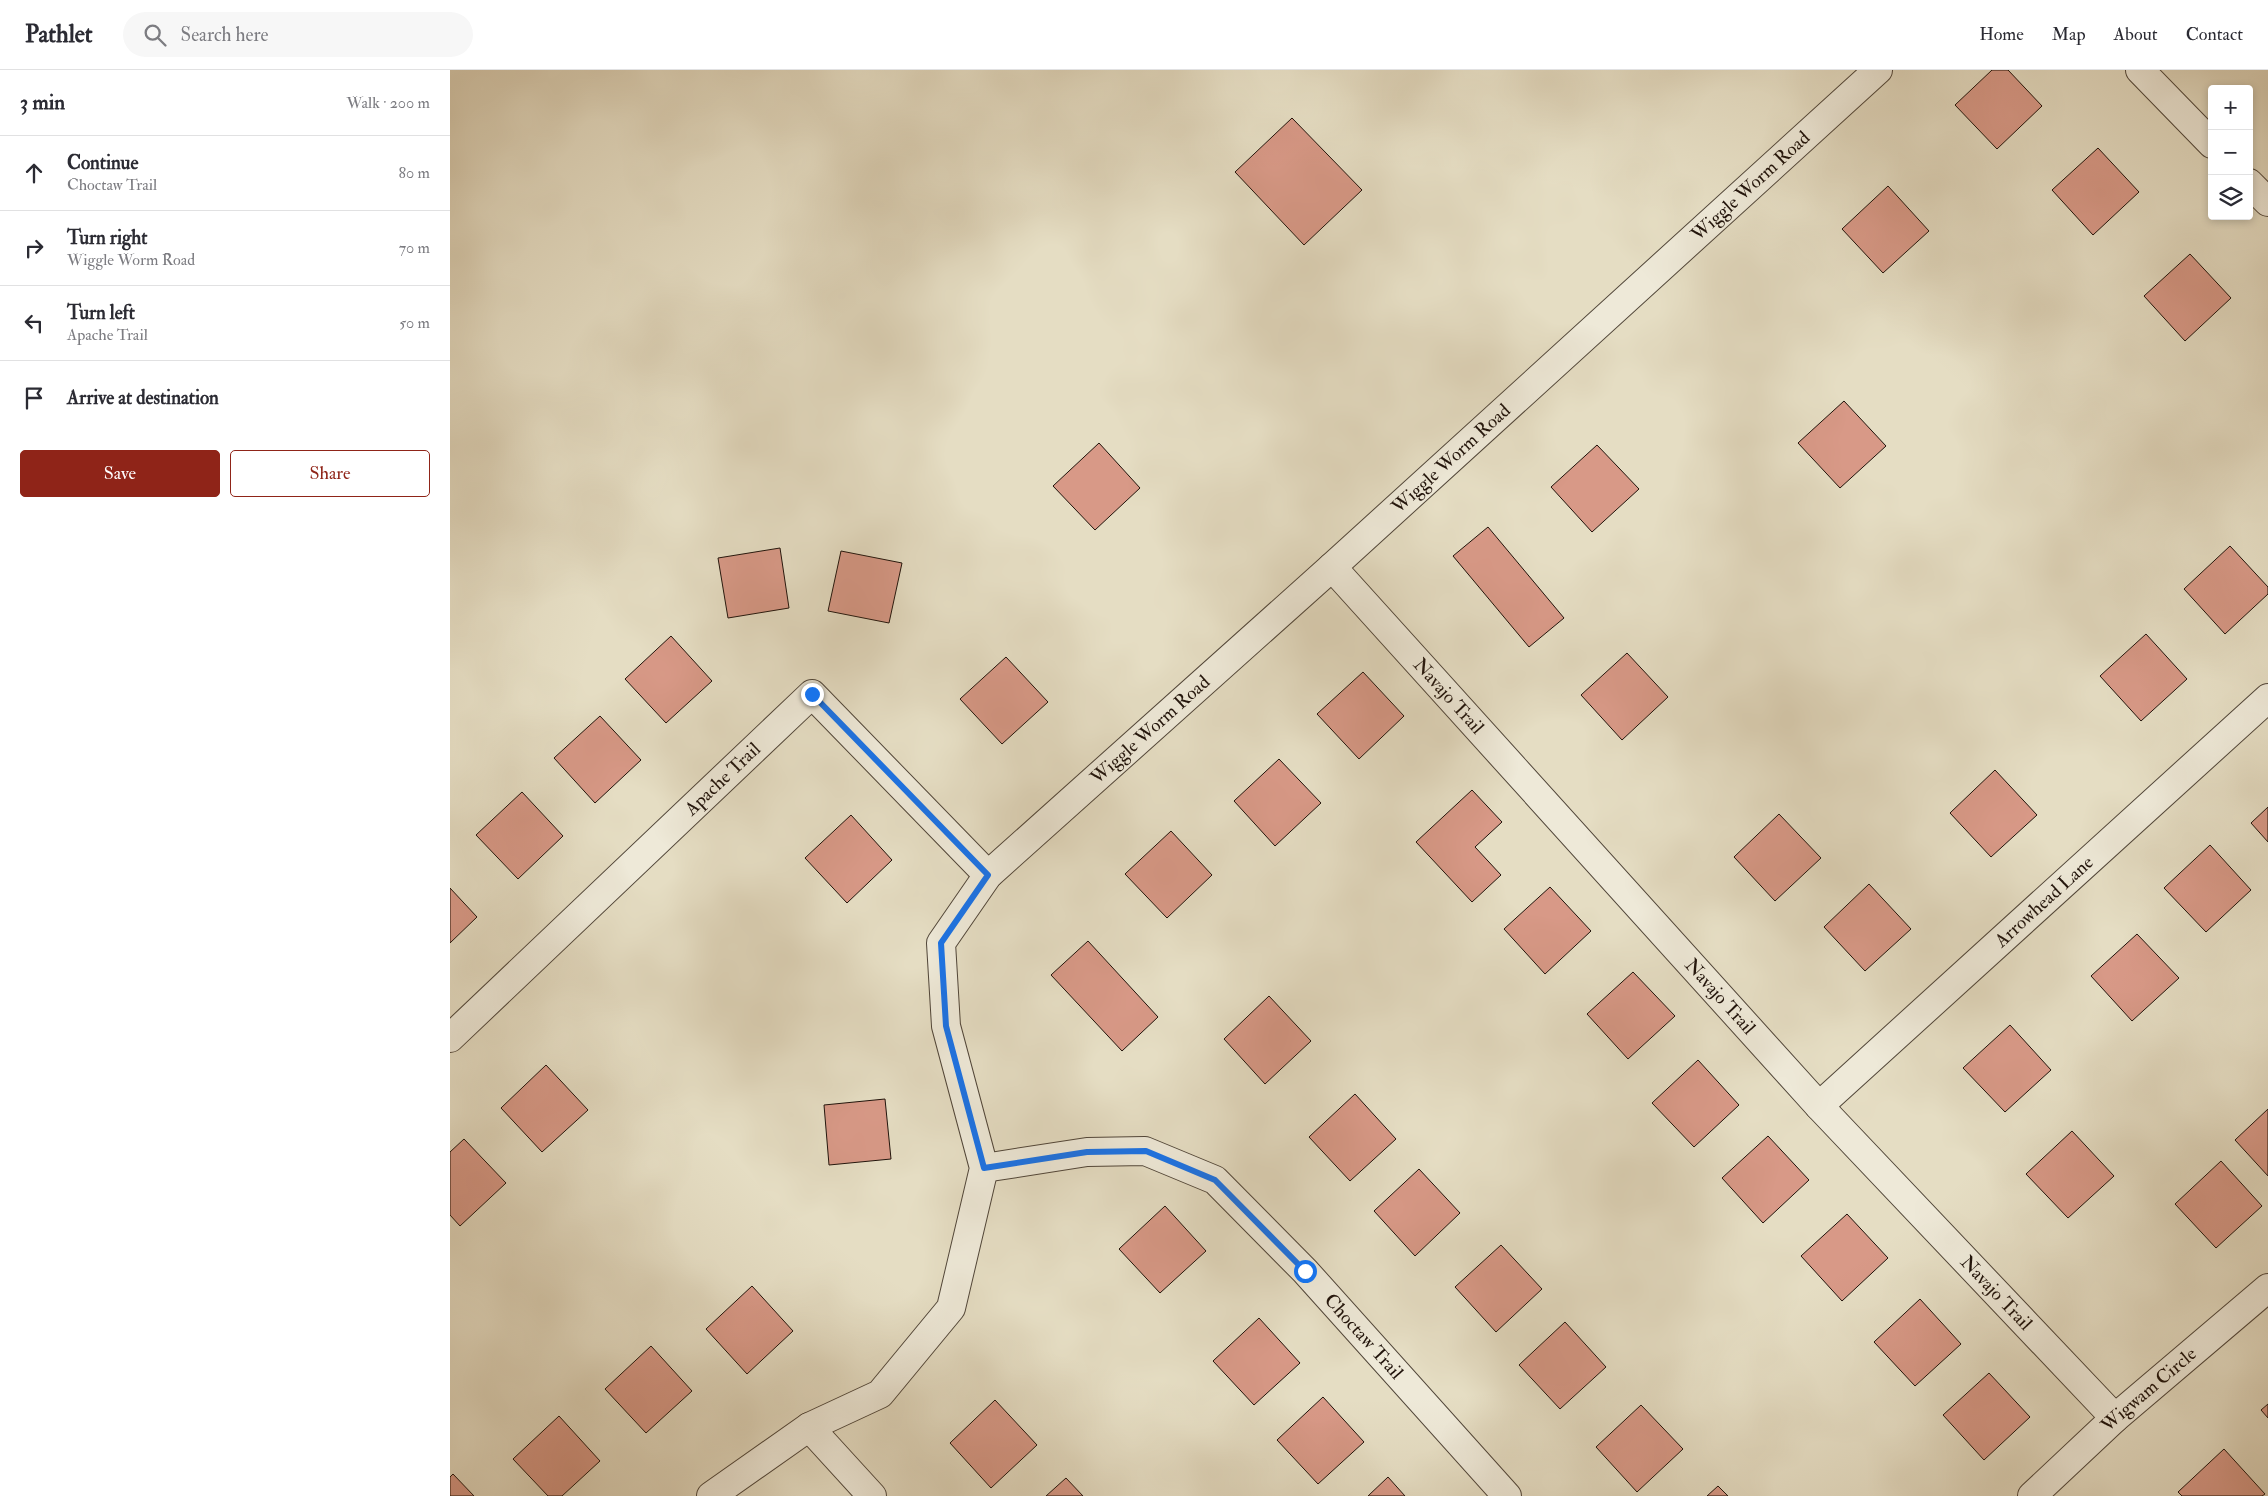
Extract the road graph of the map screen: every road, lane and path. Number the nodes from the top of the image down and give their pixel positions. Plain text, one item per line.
1 (1878, 70) edge
2 (2140, 70) edge
3 (2208, 140) edge
4 (2253, 187) edge
5 (2268, 202) edge
6 (1332, 567) junction
7 (2268, 698) edge
8 (988, 875) junction
9 (450, 1038) edge
10 (1819, 1106) junction
11 (984, 1168) junction
12 (2268, 1288) edge
13 (2115, 1418) junction
14 (809, 1427) junction
15 (711, 1496) edge
16 (872, 1496) edge
17 (1507, 1496) edge
18 (2032, 1496) edge

1 - 6 street, Wiggle Worm Road
2 - 3 street
4 - 5 street
6 - 8 street, Wiggle Worm Road
6 - 10 street, Navajo Trail
7 - 10 street, Arrowhead Lane
8 - 9 street, Apache Trail
8 - 11 street, Wiggle Worm Road
10 - 13 street, Navajo Trail
11 - 14 street, Wiggle Worm Road
11 - 17 street, Choctaw Trail
12 - 13 street, Wigwam Circle
13 - 18 street, Wigwam Circle
14 - 15 street, Wiggle Worm Road
14 - 16 street

